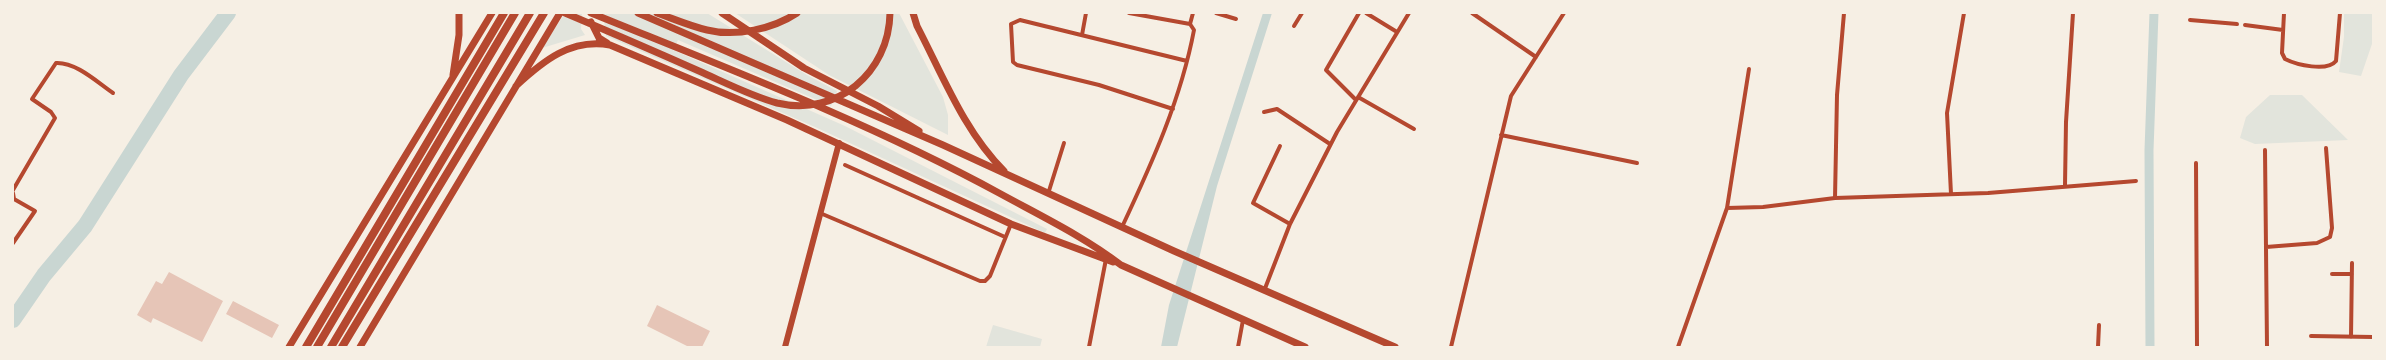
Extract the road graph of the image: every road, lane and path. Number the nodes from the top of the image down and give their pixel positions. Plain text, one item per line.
1 (458, 13) edge
2 (492, 13) edge
3 (504, 13) edge
4 (515, 13) edge
5 (530, 13) edge
6 (544, 13) edge
7 (560, 13) edge
8 (565, 13) edge
9 (591, 13) edge
10 (638, 13) edge
11 (657, 13) edge
12 (722, 13) edge
13 (797, 13) edge
14 (890, 13) edge
15 (913, 13) edge
16 (1086, 13) edge
17 (1129, 13) edge
18 (1193, 13) edge
19 (1216, 13) edge
20 (1302, 13) edge
21 (1359, 13) edge
22 (1366, 13) edge
23 (1409, 13) edge
24 (1472, 13) edge
25 (1564, 13) edge
26 (1844, 13) edge
27 (1964, 13) edge
28 (2073, 13) edge
29 (2284, 13) edge
30 (2340, 13) edge
31 (1236, 19) dead end
32 (2190, 20) dead end
33 (1190, 24) junction
34 (2237, 24) dead end
35 (2245, 25) dead end
36 (1294, 26) dead end
37 (2283, 30) junction
38 (1397, 32) junction
39 (1082, 35) junction
40 (610, 45) junction
41 (1536, 57) junction
42 (1187, 61) junction
43 (1749, 69) dead end
44 (453, 79) junction
45 (516, 86) junction
46 (113, 93) dead end
47 (1357, 98) junction
48 (1173, 109) junction
49 (1264, 112) dead end
50 (1414, 129) dead end
51 (1501, 135) junction
52 (839, 143) junction
53 (1064, 143) dead end
54 (1330, 144) junction
55 (943, 145) junction
56 (1280, 146) dead end
57 (2326, 148) dead end
58 (2265, 150) dead end
59 (2196, 162) dead end
60 (1636, 164) dead end
61 (845, 165) dead end
62 (1009, 176) junction
63 (2136, 181) dead end
64 (2065, 185) junction
65 (13, 191) edge
66 (1048, 194) junction
67 (1951, 194) junction
68 (1834, 198) junction
69 (1727, 208) junction
70 (820, 213) junction
71 (1011, 224) junction
72 (1290, 224) junction
73 (1122, 227) junction
74 (1005, 237) junction
75 (13, 243) edge
76 (2266, 247) junction
77 (1106, 259) junction
78 (2352, 263) dead end
79 (1121, 265) junction
80 (2332, 274) dead end
81 (2352, 274) junction
82 (1264, 291) junction
83 (1244, 320) junction
84 (2099, 325) dead end
85 (2311, 336) dead end
86 (2351, 337) junction
87 (2373, 337) edge
88 (289, 347) edge
89 (306, 347) edge
90 (317, 347) edge
91 (331, 347) edge
92 (342, 347) edge
93 (360, 347) edge
94 (785, 347) edge
95 (1089, 347) edge
96 (1238, 347) edge
97 (1305, 347) edge
98 (1395, 347) edge
99 (1451, 347) edge
100 (1678, 347) edge
101 (2098, 347) edge
102 (2197, 347) edge
103 (2267, 347) edge

1 - 44 main road
2 - 44 main road
3 - 89 main road
4 - 90 main road
5 - 91 main road
6 - 92 main road
7 - 45 main road
8 - 14 main road
9 - 40 main road
9 - 79 main road
10 - 55 main road
11 - 13 main road
12 - 55 main road
15 - 62 main road
16 - 39 street
17 - 33 street
18 - 33 street
19 - 31 street
20 - 36 street
21 - 47 street
22 - 38 street
23 - 38 street
24 - 41 street
25 - 41 street
26 - 68 street
27 - 67 street
28 - 64 street
29 - 37 street
30 - 37 street
32 - 34 street
33 - 42 street
35 - 37 street
38 - 47 street
39 - 42 street
39 - 48 street
40 - 45 main road
40 - 52 main road
41 - 51 street
42 - 48 street
43 - 69 street
44 - 88 main road
45 - 93 main road
46 - 65 street
47 - 50 street
47 - 54 street
48 - 73 street
49 - 54 street
51 - 60 street
51 - 99 street
52 - 70 street
52 - 71 main road
53 - 66 street
54 - 72 street
55 - 62 main road
56 - 72 street
57 - 76 street
58 - 76 street
59 - 102 street
61 - 74 street
62 - 66 main road
63 - 64 street
64 - 67 street
65 - 75 street
66 - 73 main road
67 - 68 street
68 - 69 street
69 - 100 street
70 - 74 street
70 - 94 street
71 - 74 street
71 - 77 main road
72 - 82 street
73 - 82 main road
76 - 103 street
77 - 79 main road
77 - 95 street
78 - 81 street
79 - 83 main road
80 - 81 street
81 - 86 street
82 - 98 main road
83 - 96 street
83 - 97 main road
84 - 101 street
85 - 86 street
86 - 87 street

